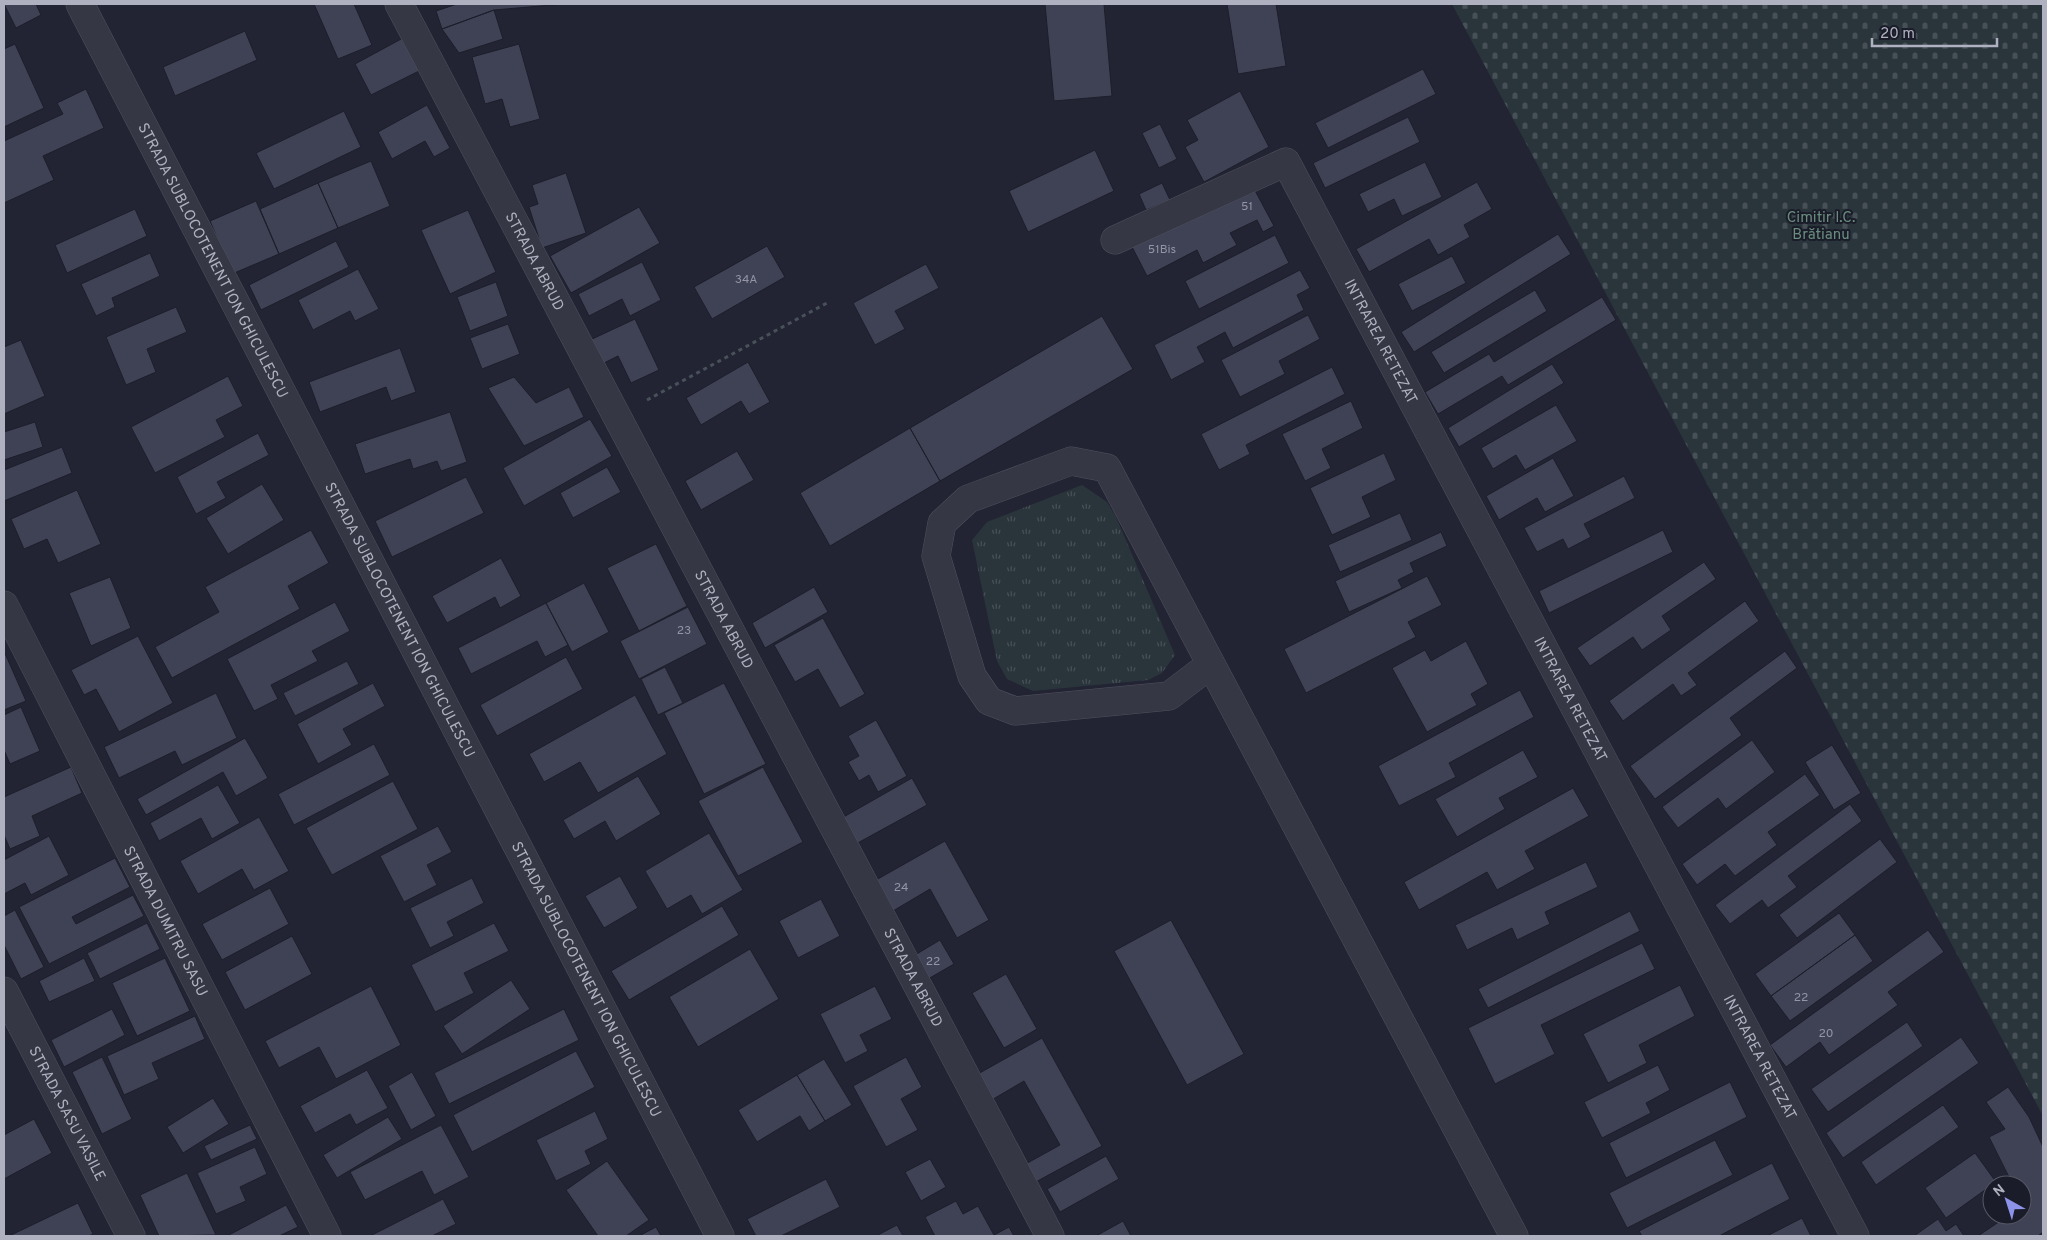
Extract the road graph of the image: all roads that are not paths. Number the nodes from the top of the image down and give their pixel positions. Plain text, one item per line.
1 (80, 4) edge
2 (399, 4) edge
3 (1115, 240) dead end
4 (4, 605) edge
5 (1211, 664) junction
6 (4, 991) edge
7 (131, 1236) edge
8 (327, 1236) edge
9 (720, 1236) edge
10 (1050, 1236) edge
11 (1514, 1236) edge
12 (1855, 1236) edge

1 - 9 street, STRADA SUBLOCOTENENT ION GHICULESCU
2 - 10 street, STRADA ABRUD
3 - 12 street, INTRAREA RETEZAT
4 - 8 street, STRADA DUMITRU SASU
5 - 5 street
5 - 11 street
6 - 7 street, STRADA SASU VASILE

